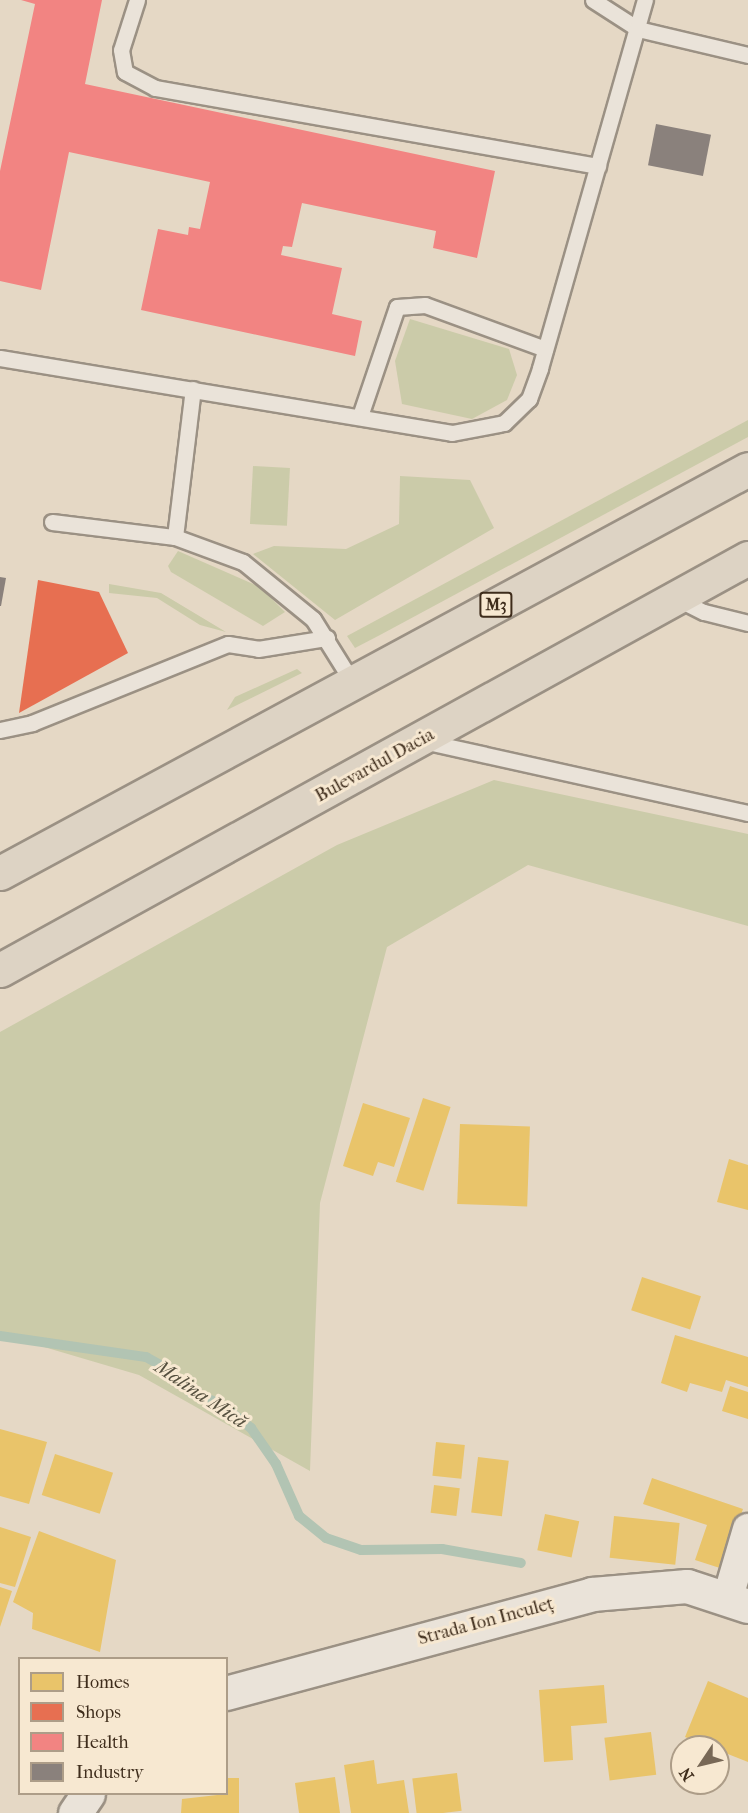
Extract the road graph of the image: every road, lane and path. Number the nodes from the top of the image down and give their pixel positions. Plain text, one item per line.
1 (137, 0) edge
2 (593, 0) edge
3 (645, 0) edge
4 (638, 28) junction
5 (748, 55) edge
6 (598, 166) junction
7 (545, 349) junction
8 (0, 358) edge
9 (193, 389) junction
10 (360, 416) junction
11 (748, 469) edge
12 (52, 522) dead end
13 (175, 537) junction
14 (748, 558) edge
15 (676, 598) junction
16 (748, 623) edge
17 (327, 638) junction
18 (353, 683) junction
19 (0, 730) edge
20 (420, 740) junction
21 (748, 813) edge
22 (0, 873) edge
23 (0, 970) edge
24 (748, 1529) edge
25 (738, 1601) edge
26 (228, 1692) edge
27 (87, 1795) edge
28 (75, 1813) edge

1 - 6 lane
2 - 4 lane
3 - 4 lane
4 - 5 lane
4 - 6 lane
6 - 7 lane
7 - 10 lane
7 - 10 lane
8 - 9 lane
9 - 10 lane
9 - 13 lane
11 - 18 highway, M3
12 - 13 lane
13 - 17 lane
14 - 15 highway, Bulevardul Dacia
15 - 16 lane
15 - 20 highway, Bulevardul Dacia
17 - 18 lane
17 - 19 lane
18 - 22 highway, M3
20 - 21 lane
20 - 23 highway, Bulevardul Dacia
24 - 25 street
25 - 26 main road, Strada Ion Inculeț
27 - 28 main road

